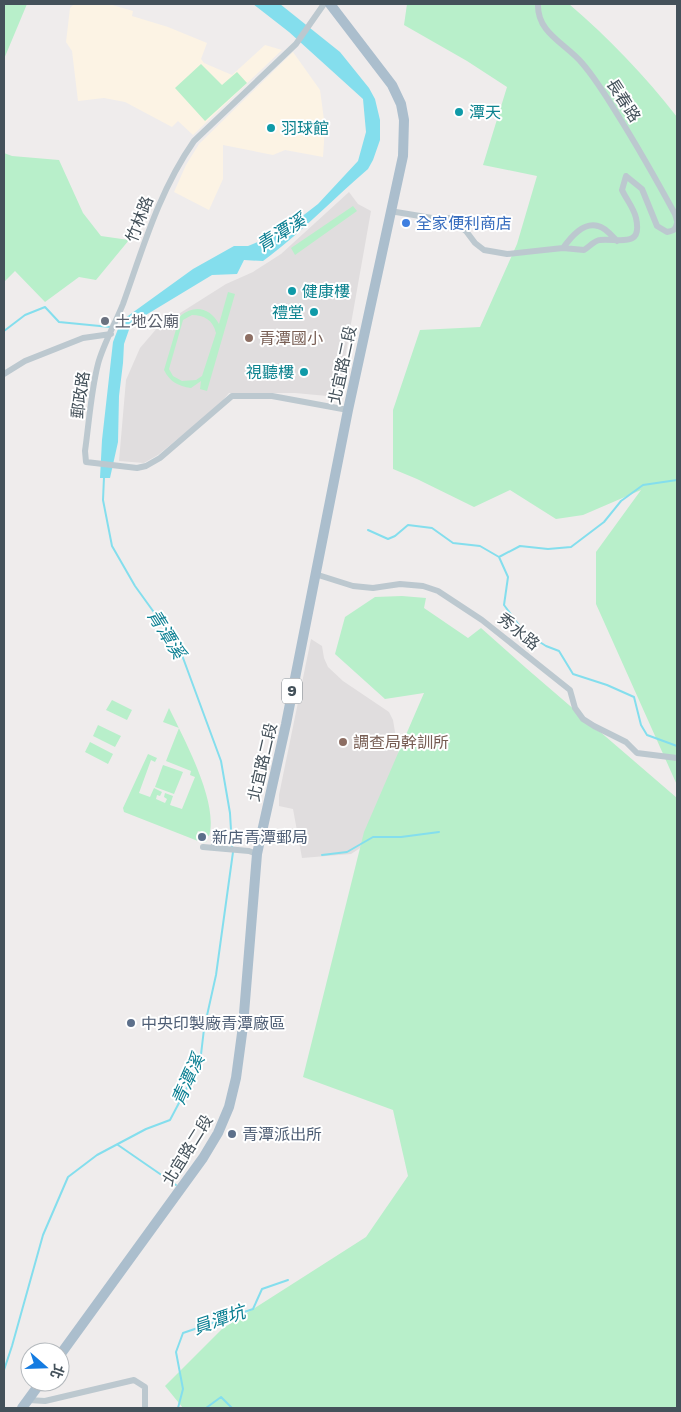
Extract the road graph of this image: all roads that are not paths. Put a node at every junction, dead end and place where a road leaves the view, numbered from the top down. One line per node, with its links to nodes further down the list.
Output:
1 (324, 4): 8 (street, 竹林路)
2 (330, 4): 4 (main road, 北宜路二段 / 9)
3 (538, 4): 5 (street, 長春路)
4 (390, 212): 7 (street, 長春路); 10 (main road, 北宜路二段 / 9)
5 (677, 222): 6 (street, 長春路)
6 (617, 241): 7 (street, 長春路); 7 (street)
7 (563, 248)
8 (111, 334): 9 (street); 10 (street, 郵政路)
9 (4, 374)
10 (348, 410): 11 (main road, 北宜路二段 / 9)
11 (315, 574): 12 (street, 秀水路); 16 (main road, 北宜路二段 / 9)
12 (677, 758)
13 (214, 836): 15 (street)
14 (203, 847): 15 (street)
15 (217, 848): 16 (street)
16 (253, 852): 17 (main road, 北宜路二段 / 9)
17 (69, 1342)
18 (34, 1392): 19 (main road)
19 (25, 1404): 20 (street)
20 (145, 1408)

